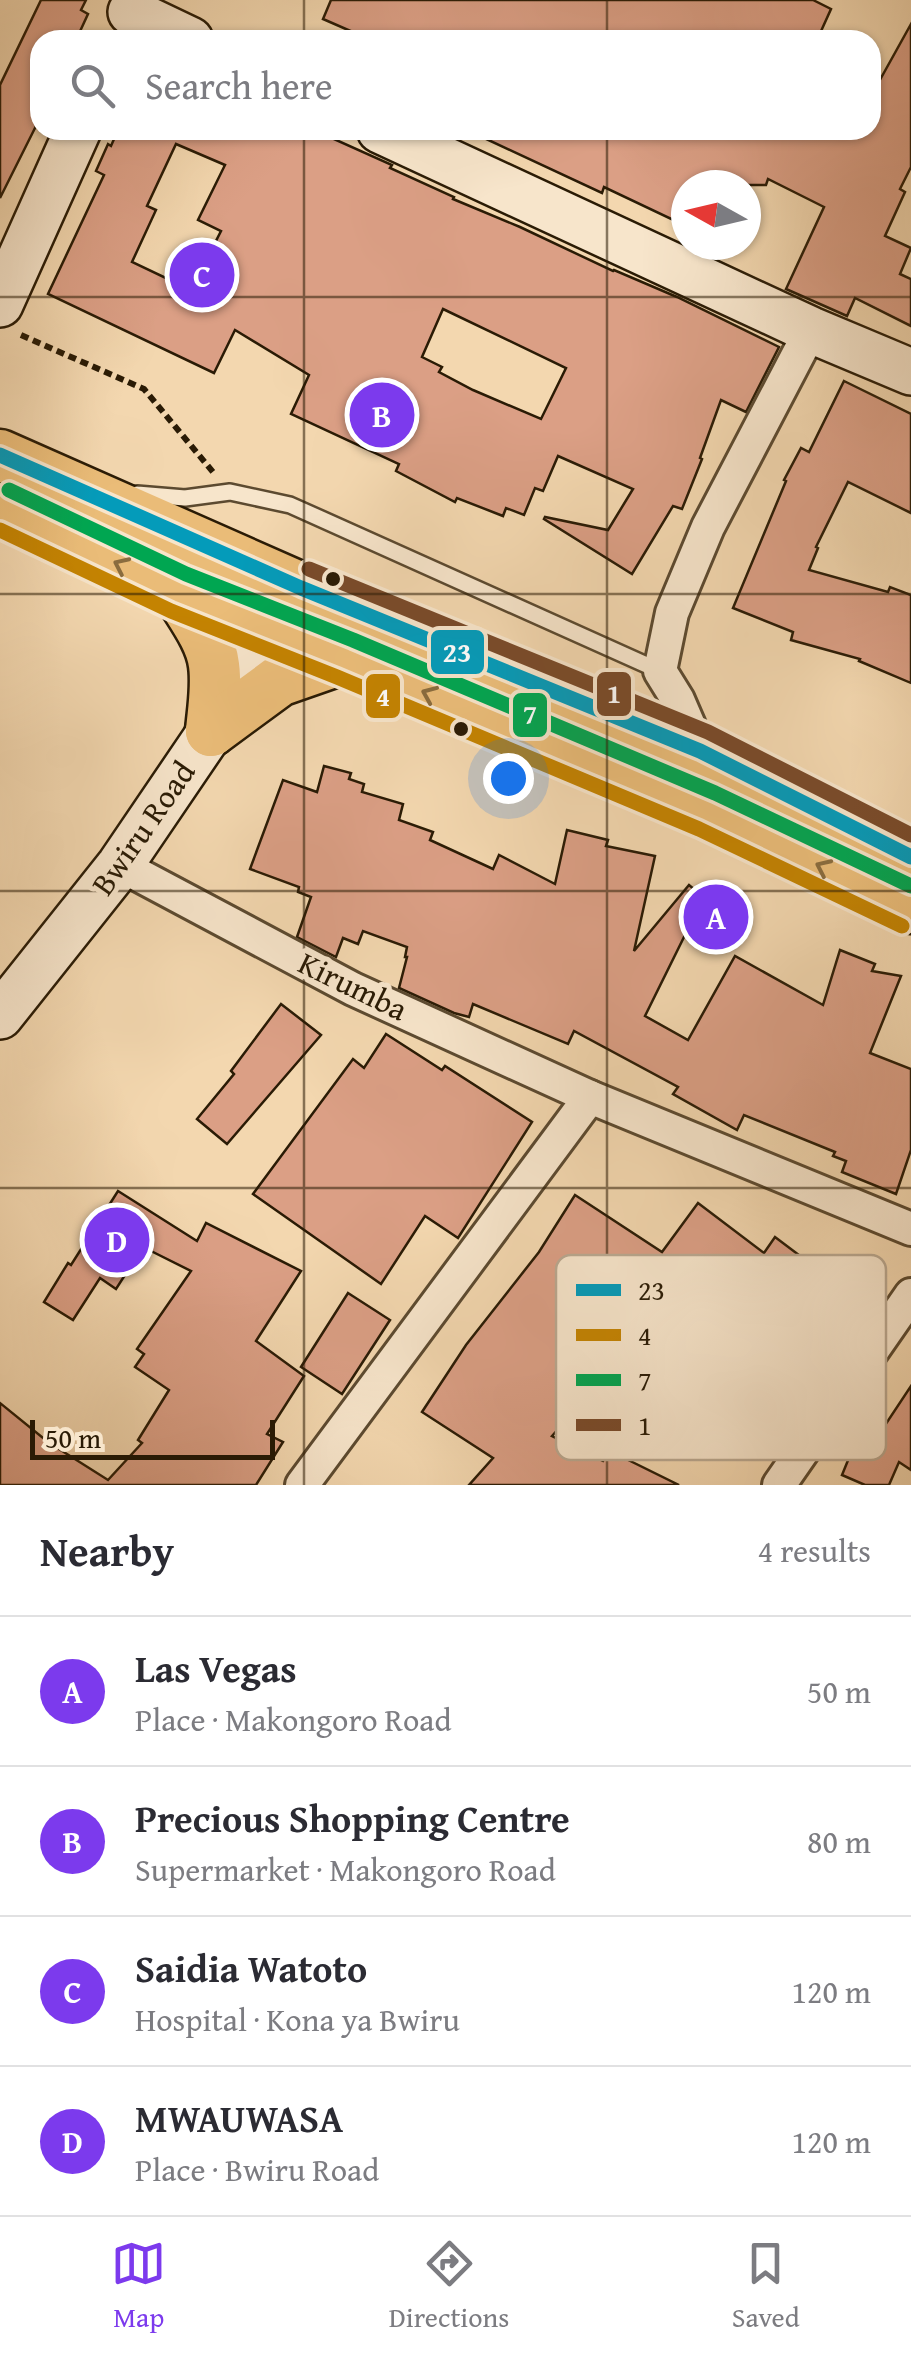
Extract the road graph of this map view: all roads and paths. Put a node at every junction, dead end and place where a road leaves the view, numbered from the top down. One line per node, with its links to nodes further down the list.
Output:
1 (128, 17): 2 (street)
2 (163, 30)
3 (74, 140): 5 (street)
4 (402, 140): 6 (street)
5 (9, 319): 10 (path)
6 (811, 330): 7 (street); 16 (street)
7 (911, 372)
8 (0, 456): 9 (main road)
9 (76, 489): 10 (lane); 12 (main road)
10 (230, 492): 16 (lane)
11 (0, 508): 13 (main road, one-way to 11)
12 (301, 588): 14 (street, Bwiru Road); 18 (main road)
13 (178, 592): 14 (main road); 17 (main road)
14 (274, 631): 15 (main road); 17 (street, Bwiru Road)
15 (345, 658): 17 (main road); 21 (main road, one-way to 15)
16 (660, 670): 18 (street)
17 (211, 731): 20 (street, Bwiru Road)
18 (700, 751): 19 (main road)
19 (911, 856)
20 (120, 865): 22 (street, Bwiru Road); 23 (street, Kirumba)
21 (911, 908)
22 (0, 1016)
23 (590, 1097): 24 (street, Kirumba); 28 (street)
24 (911, 1230)
25 (911, 1295): 26 (street)
26 (886, 1331)
27 (796, 1460): 29 (street)
28 (302, 1485)
29 (778, 1485)

